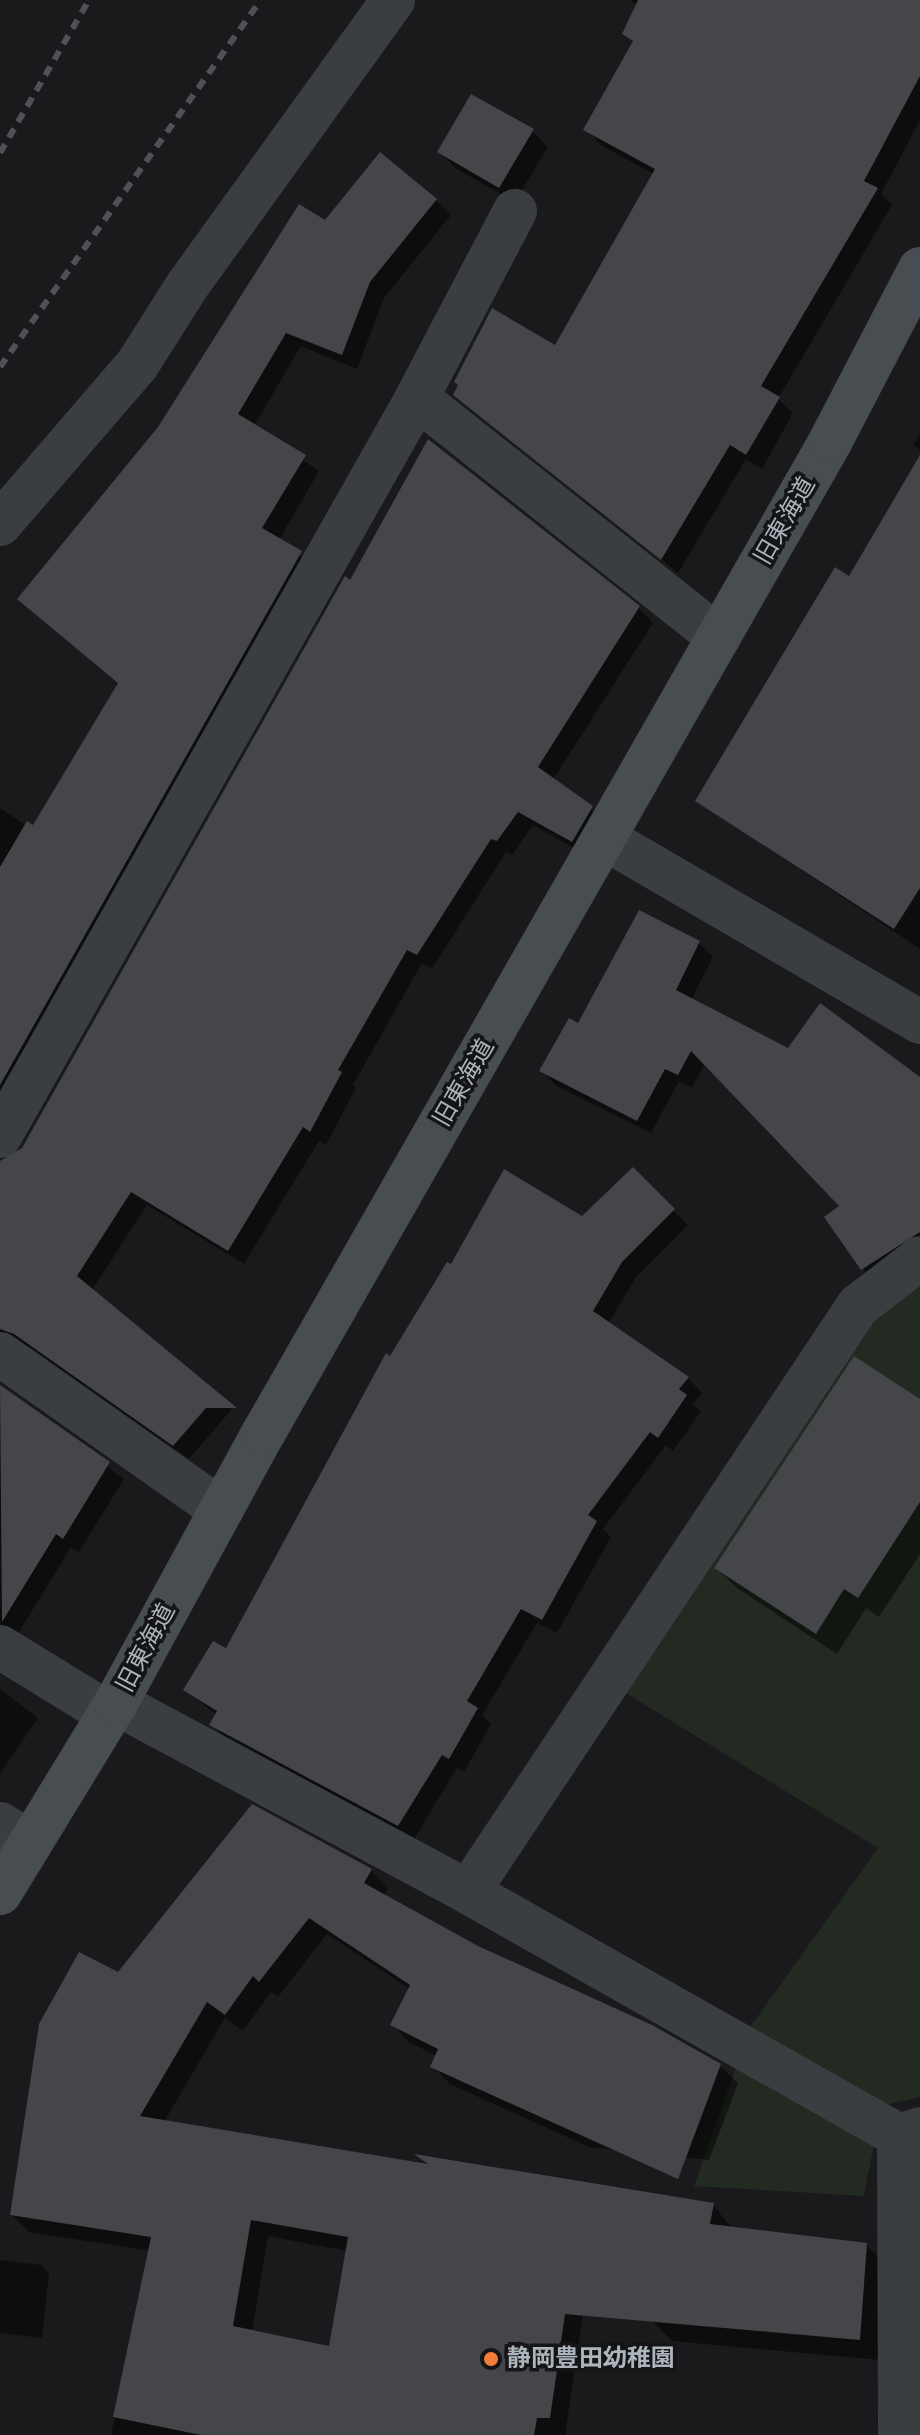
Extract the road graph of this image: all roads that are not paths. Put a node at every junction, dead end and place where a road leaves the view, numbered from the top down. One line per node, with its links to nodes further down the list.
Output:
1 (393, 0): 5 (street)
2 (515, 211): 4 (street)
3 (920, 269): 6 (street, 旧東海道)
4 (417, 398): 6 (street); 9 (street)
5 (0, 524)
6 (719, 637): 7 (street, 旧東海道)
7 (604, 838): 8 (street); 12 (street, 旧東海道)
8 (920, 1022)
9 (0, 1136)
10 (920, 1258): 16 (street)
11 (0, 1354): 12 (street)
12 (221, 1510): 14 (street, 旧東海道)
13 (0, 1647): 14 (street)
14 (112, 1709): 15 (street, 旧東海道); 16 (street)
15 (16, 1834): 17 (street, 旧東海道)
16 (468, 1892): 18 (street)
17 (0, 1893)
18 (909, 2133): 19 (street)
19 (900, 2435)

